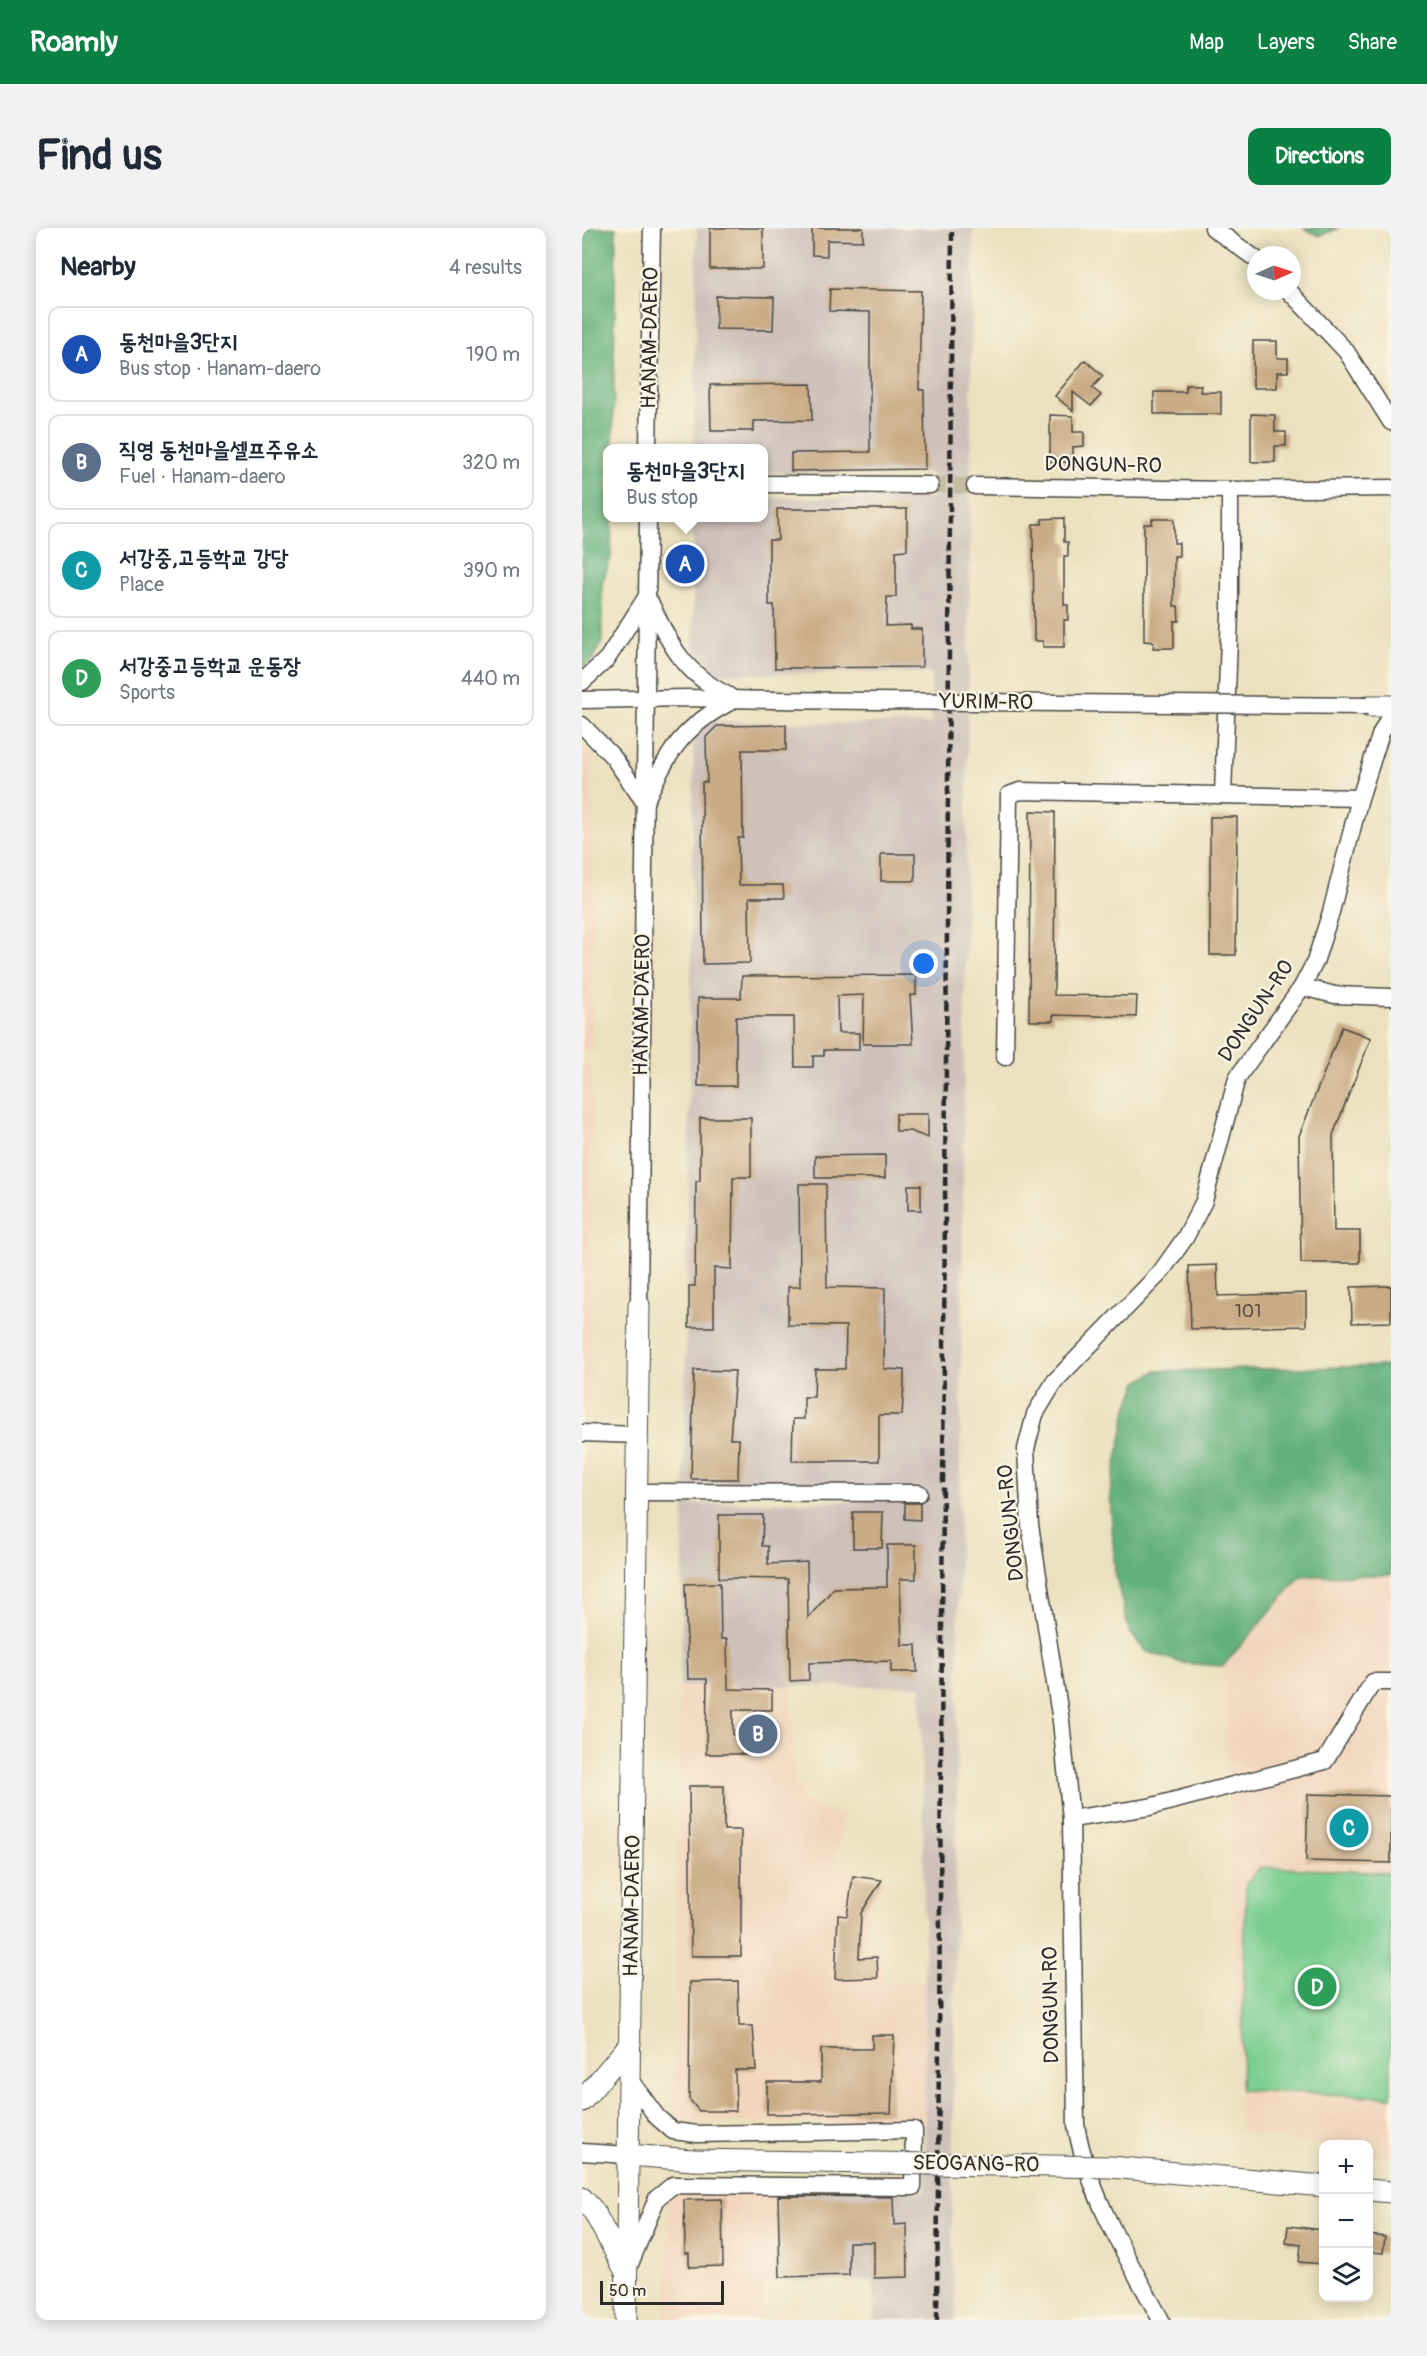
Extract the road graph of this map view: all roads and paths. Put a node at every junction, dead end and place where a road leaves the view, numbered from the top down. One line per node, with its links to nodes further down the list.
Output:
1 (652, 228): 6 (street, HANAM-DAERO)
2 (1213, 228): 3 (street)
3 (1247, 253)
4 (1298, 300): 5 (street)
5 (1391, 422)
6 (648, 444)
7 (768, 484): 8 (street)
8 (930, 485)
9 (975, 486): 11 (street, DONGUN-RO)
10 (1391, 488): 11 (street, DONGUN-RO)
11 (1230, 490): 22 (street)
12 (648, 522): 13 (street, HANAM-DAERO)
13 (647, 595): 14 (street); 15 (street, HANAM-DAERO); 16 (street)
14 (582, 682)
15 (646, 699): 16 (street, YURIM-RO); 17 (street, YURIM-RO); 24 (street, HANAM-DAERO)
16 (735, 699): 18 (street, YURIM-RO, bridge); 24 (street)
17 (582, 700)
18 (1368, 706): 19 (main road, YURIM-RO)
19 (1391, 706)
20 (1391, 714): 23 (street, DONGUN-RO)
21 (582, 725): 24 (street)
22 (1223, 794): 23 (street); 27 (street)
23 (1360, 798): 25 (street, DONGUN-RO)
24 (645, 803): 28 (street, HANAM-DAERO)
25 (1302, 987): 26 (street); 34 (street, DONGUN-RO)
26 (1391, 997)
27 (1005, 1057)
28 (639, 1305): 30 (main road, HANAM-DAERO)
29 (582, 1433): 30 (street)
30 (638, 1435): 31 (main road, HANAM-DAERO)
31 (638, 1492): 32 (street); 35 (main road, HANAM-DAERO)
32 (919, 1493)
33 (1391, 1682): 34 (street)
34 (1071, 1819): 46 (street, DONGUN-RO)
35 (630, 2044): 36 (main road, HANAM-DAERO); 37 (main road)
36 (630, 2080): 39 (main road, HANAM-DAERO); 44 (street)
37 (582, 2101)
38 (582, 2152): 39 (street)
39 (628, 2155): 40 (main road, SEOGANG-RO, bridge); 44 (main road, HANAM-DAERO)
40 (1319, 2186)
41 (1373, 2190): 42 (main road)
42 (1391, 2192)
43 (582, 2198): 44 (main road)
44 (627, 2274): 45 (main road, HANAM-DAERO)
45 (626, 2320)
46 (1161, 2320)

